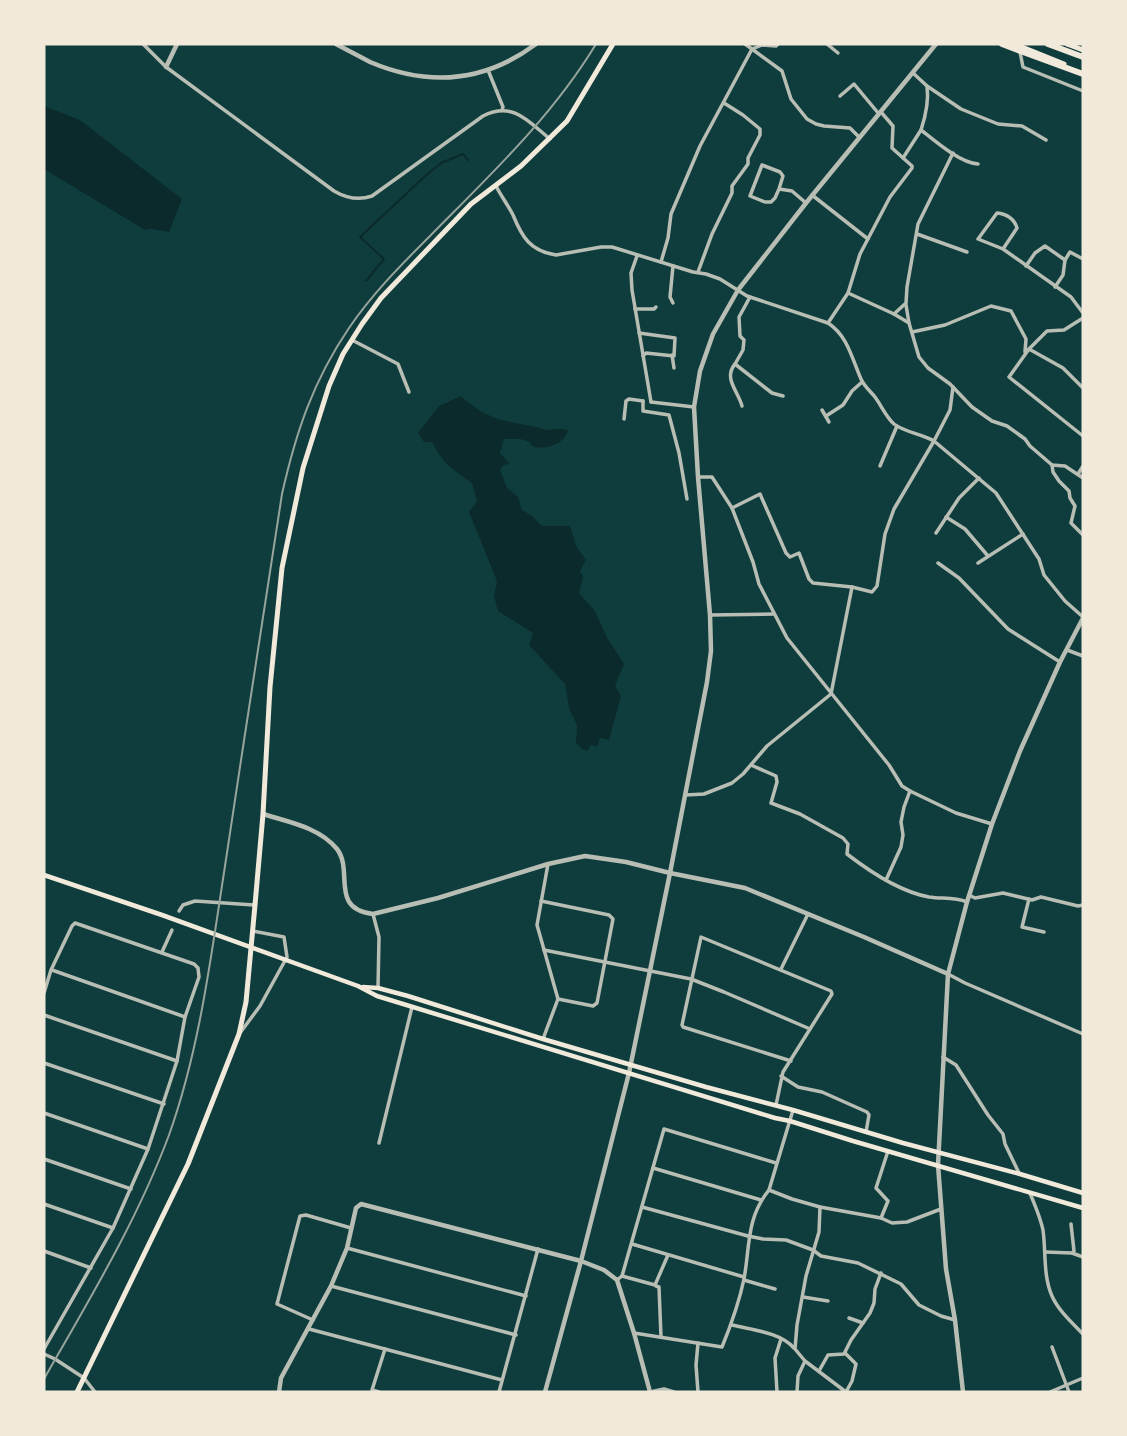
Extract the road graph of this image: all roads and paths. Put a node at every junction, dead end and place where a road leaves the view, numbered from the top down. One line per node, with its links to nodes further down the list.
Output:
1 (143, 44): 18 (street)
2 (177, 44): 18 (street)
3 (337, 44): 19 (street)
4 (536, 44): 19 (street)
5 (613, 44): 30 (highway)
6 (745, 44): 14 (street)
7 (778, 44): 14 (street)
8 (827, 44): 16 (street)
9 (936, 44): 21 (street)
10 (1002, 44): 20 (highway)
11 (1048, 44): 17 (highway)
12 (1067, 44): 15 (highway)
13 (1017, 45): 20 (highway); 23 (street)
14 (752, 49): 25 (street); 29 (street)
15 (1083, 50)
16 (838, 52)
17 (1083, 57)
18 (166, 67): 26 (street)
19 (488, 70): 26 (street)
20 (1083, 72)
21 (912, 73): 22 (street); 27 (street)
22 (927, 86): 28 (street); 31 (street)
23 (1083, 91)
24 (840, 96): 27 (street)
25 (724, 103): 46 (street); 49 (street)
26 (502, 110): 30 (street)
27 (880, 113): 29 (street); 33 (street)
28 (921, 130): 32 (street); 33 (street)
29 (859, 137): 37 (street)
30 (550, 139): 35 (highway)
31 (1046, 140)
32 (953, 153): 34 (street); 39 (street)
33 (903, 158): 40 (street)
34 (978, 164)
35 (496, 186): 43 (street); 64 (highway)
36 (779, 189): 36 (street); 38 (street)
37 (812, 195): 38 (street); 40 (street)
38 (806, 203): 51 (street)
39 (917, 234): 42 (street); 55 (street)
40 (868, 239): 52 (street)
41 (1003, 249): 41 (street); 47 (street)
42 (967, 253)
43 (637, 256): 46 (street); 57 (street)
44 (1065, 260): 45 (street); 47 (street); 50 (street)
45 (1083, 260)
46 (661, 262): 48 (street)
47 (1026, 265): 50 (street)
48 (673, 266): 49 (street); 54 (street)
49 (698, 272): 51 (street)
50 (1055, 287): 59 (street)
51 (738, 290): 53 (street); 79 (street)
52 (848, 293): 58 (street); 60 (street)
53 (750, 297): 60 (street); 69 (street)
54 (673, 303)
55 (906, 303): 58 (street); 61 (street)
56 (656, 307): 57 (street)
57 (635, 309): 62 (street)
58 (894, 314): 61 (street)
59 (1083, 316): 65 (street)
60 (828, 323): 71 (street)
61 (909, 323): 63 (street)
62 (639, 332): 67 (street); 68 (street)
63 (912, 332): 66 (street); 72 (street)
64 (352, 340): 74 (street); 114 (highway)
65 (1029, 349): 66 (street); 73 (street)
66 (1025, 354): 85 (street)
67 (672, 355): 68 (street); 70 (street)
68 (643, 356): 77 (street)
69 (735, 364): 75 (street); 78 (street)
70 (674, 368)
71 (862, 382): 81 (street); 84 (street)
72 (953, 387): 86 (street); 87 (street)
73 (1083, 388)
74 (409, 392)
75 (783, 396)
76 (643, 401): 77 (street); 82 (street); 94 (street)
77 (650, 402): 79 (street)
78 (742, 406)
79 (694, 407): 91 (street)
80 (822, 410): 81 (street)
81 (826, 416): 83 (street)
82 (624, 419)
83 (829, 422)
84 (897, 426): 86 (street); 88 (street)
85 (1083, 436)
86 (934, 442): 92 (street); 103 (street)
87 (1052, 465): 90 (street); 99 (street)
88 (880, 466)
89 (1083, 466): 90 (street)
90 (1078, 474): 93 (street)
91 (698, 477): 95 (street); 105 (street)
92 (979, 478): 96 (street); 98 (street)
93 (1083, 478)
94 (687, 499)
95 (732, 508): 103 (street); 104 (street)
96 (946, 517): 97 (street); 100 (street)
97 (936, 533)
98 (1023, 534): 100 (street); 106 (street)
99 (1083, 535)
100 (988, 556): 102 (street)
101 (938, 563): 109 (street)
102 (978, 563)
103 (852, 587): 110 (street)
104 (774, 614): 105 (street); 110 (street)
105 (710, 615): 113 (street)
106 (1083, 617): 107 (street)
107 (1067, 650): 108 (street); 109 (street)
108 (1083, 656)
109 (1060, 662): 115 (street)
110 (831, 694): 111 (street); 112 (street)
111 (751, 765): 113 (street); 119 (street)
112 (910, 791): 115 (street); 119 (street)
113 (685, 795): 117 (street)
114 (263, 814): 124 (highway); 127 (street)
115 (992, 824): 120 (street)
116 (548, 864): 117 (street); 122 (street); 127 (street)
117 (670, 873): 128 (street); 137 (street)
118 (44, 874): 141 (main road)
119 (886, 880): 123 (street)
120 (969, 895): 121 (street); 123 (street)
121 (1029, 899): 125 (street); 131 (street)
122 (541, 901): 132 (street); 134 (street)
123 (967, 902): 138 (street)
124 (255, 905): 126 (street); 130 (highway)
125 (1083, 905)
126 (179, 911)
127 (373, 914): 142 (street)
128 (808, 914): 135 (street); 138 (street)
129 (172, 930): 133 (street)
130 (253, 931): 149 (highway); 149 (street)
131 (1044, 932)
132 (544, 950): 134 (street); 144 (street)
133 (162, 952): 136 (street); 147 (street)
134 (605, 963): 137 (street); 144 (street)
135 (781, 969): 139 (street); 148 (street)
136 (51, 970): 140 (street); 147 (street)
137 (649, 972): 139 (street); 156 (street)
138 (948, 974): 150 (street); 152 (street)
139 (691, 979): 148 (street); 153 (street)
140 (45, 985): 143 (street)
141 (358, 986): 142 (main road); 145 (main road)
142 (378, 988): 151 (main road)
143 (44, 993)
144 (558, 999): 151 (street)
145 (412, 1007): 157 (main road); 165 (street)
146 (44, 1015): 154 (street)
147 (185, 1017): 154 (street)
148 (810, 1029): 153 (street)
149 (239, 1034): 229 (highway)
150 (1083, 1034)
151 (543, 1039): 156 (main road)
152 (943, 1057): 168 (street); 173 (street)
153 (791, 1060): 158 (street)
154 (177, 1061): 159 (street)
155 (44, 1063): 159 (street)
156 (631, 1064): 157 (street); 160 (main road)
157 (629, 1073): 163 (main road); 198 (street)
158 (781, 1076): 160 (street); 164 (street)
159 (164, 1104): 166 (street)
160 (776, 1105): 161 (main road)
161 (793, 1110): 163 (street); 164 (main road)
162 (44, 1113): 166 (street)
163 (790, 1121): 167 (main road); 170 (street)
164 (866, 1132): 168 (main road)
165 (379, 1143)
166 (148, 1149): 174 (street)
167 (888, 1150): 171 (main road); 184 (street)
168 (939, 1153): 171 (street); 173 (main road)
169 (44, 1159): 174 (street)
170 (776, 1163): 172 (street); 175 (street)
171 (938, 1165): 176 (main road); 183 (street)
172 (653, 1168): 178 (street); 180 (street)
173 (1020, 1174): 177 (main road)
174 (131, 1189): 186 (street)
175 (769, 1190): 178 (street); 181 (street)
176 (1029, 1192): 182 (main road); 194 (street)
177 (1083, 1194)
178 (761, 1200): 188 (street)
179 (44, 1204): 186 (street)
180 (642, 1207): 188 (street); 189 (street)
181 (820, 1207): 184 (street); 192 (street)
182 (1083, 1208)
183 (941, 1209): 184 (street); 212 (street)
184 (881, 1218)
185 (1070, 1224): 195 (street)
186 (113, 1228): 199 (street)
187 (351, 1228): 190 (street); 191 (street); 211 (street)
188 (748, 1236): 192 (street); 202 (street)
189 (632, 1244): 196 (street); 201 (street)
190 (346, 1248): 205 (street); 207 (street)
191 (538, 1249): 198 (street); 207 (street)
192 (813, 1250): 200 (street); 208 (street)
193 (44, 1251): 199 (street)
194 (1045, 1252): 195 (street); 217 (street)
195 (1072, 1253): 197 (street)
196 (668, 1255): 202 (street); 204 (street)
197 (1083, 1257)
198 (581, 1261): 203 (street); 238 (street)
199 (91, 1268): 225 (street)
200 (881, 1273): 212 (street); 213 (street)
201 (622, 1276): 203 (street); 204 (street)
202 (744, 1279): 206 (street); 214 (street)
203 (617, 1280): 216 (street)
204 (655, 1285): 219 (street)
205 (331, 1286): 211 (street); 218 (street)
206 (775, 1289)
207 (526, 1296): 218 (street)
208 (803, 1297): 209 (street); 224 (street)
209 (828, 1301)
210 (849, 1318): 213 (street)
211 (313, 1320): 215 (street)
212 (955, 1320): 244 (street)
213 (863, 1323): 226 (street)
214 (732, 1325): 220 (street); 221 (street)
215 (309, 1329): 223 (street); 235 (street)
216 (634, 1332): 219 (street); 239 (street)
217 (1083, 1334)
218 (516, 1335): 231 (street)
219 (661, 1337): 221 (street)
220 (781, 1339): 224 (street); 242 (street)
221 (698, 1343): 241 (street)
222 (1052, 1347): 232 (street)
223 (385, 1349): 231 (street); 236 (street)
224 (795, 1349): 227 (street)
225 (44, 1352): 229 (street)
226 (845, 1353): 228 (street); 228 (street)
227 (805, 1361): 228 (street); 243 (street)
228 (819, 1371)
229 (84, 1378): 233 (highway); 234 (street)
230 (1083, 1378): 232 (street)
231 (502, 1380): 237 (street)
232 (1067, 1385): 245 (street); 246 (street)
233 (77, 1392)
234 (95, 1392)
235 (279, 1392)
236 (379, 1392)
237 (499, 1392)
238 (545, 1392)
239 (650, 1392): 240 (street)
240 (674, 1392)
241 (698, 1392)
242 (777, 1392)
243 (797, 1392)
244 (963, 1392)
245 (1050, 1392)
246 (1069, 1392)

